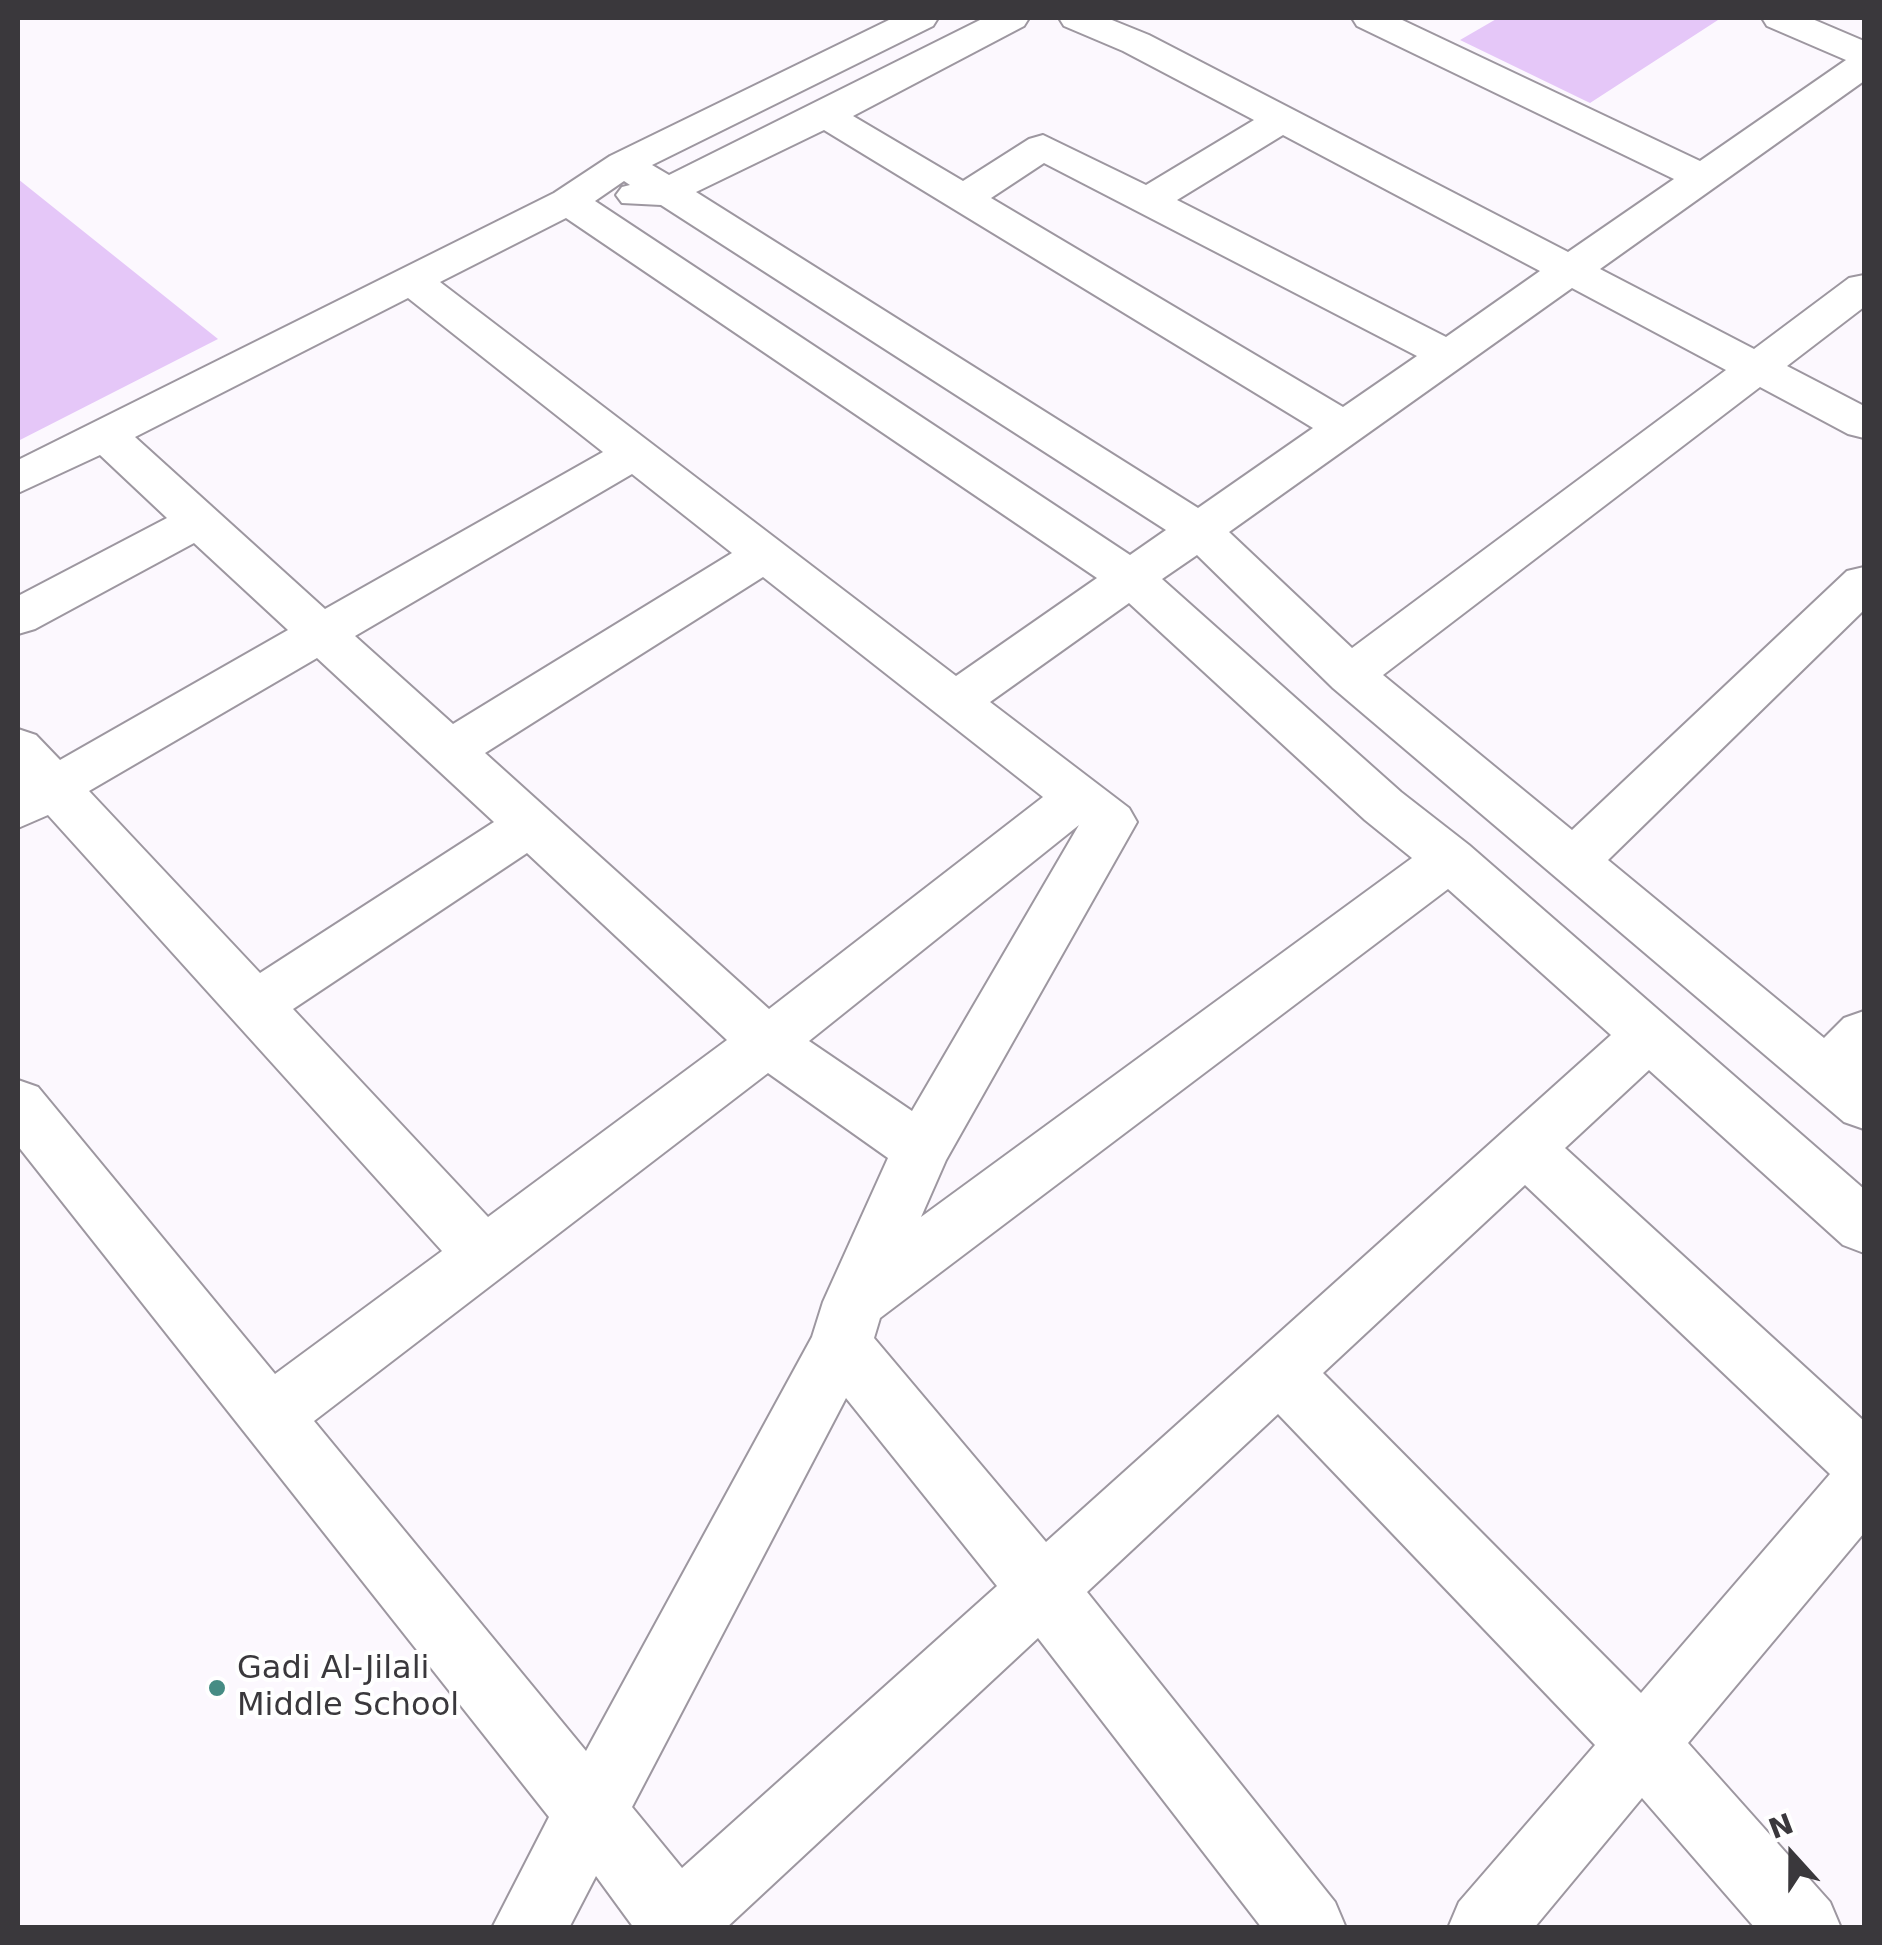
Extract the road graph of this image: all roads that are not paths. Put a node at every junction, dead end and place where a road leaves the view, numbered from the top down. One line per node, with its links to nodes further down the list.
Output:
1 (920, 18): 12 (street)
2 (1010, 18): 10 (street)
3 (1077, 18): 11 (street)
4 (1370, 18): 7 (street)
5 (1445, 18): 7 (street)
6 (1780, 18): 8 (street)
7 (1412, 37): 13 (street)
8 (1864, 54)
9 (1864, 64): 13 (street)
10 (825, 115): 14 (street); 15 (street)
11 (1282, 119): 16 (street); 18 (street)
12 (624, 164): 14 (street); 17 (street)
13 (1702, 177): 18 (street)
14 (664, 193): 17 (street); 29 (street)
15 (963, 198): 16 (street); 24 (street)
16 (1147, 201): 21 (street)
17 (568, 202): 19 (street); 31 (street)
18 (1571, 269): 21 (street); 22 (street)
19 (412, 280): 25 (street); 26 (street)
20 (1864, 287): 22 (street)
21 (1448, 355): 24 (street)
22 (1758, 368): 23 (street); 35 (street)
23 (1864, 424)
24 (1345, 428): 29 (street)
25 (104, 434): 27 (street); 28 (street)
26 (635, 454): 30 (street); 34 (street)
27 (18, 478)
28 (198, 520): 33 (street); 34 (street)
29 (1199, 530): 31 (street); 35 (street)
30 (765, 554): 36 (street); 38 (street)
31 (1131, 578): 36 (street); 42 (street)
32 (1864, 583): 43 (street)
33 (18, 617)
34 (321, 634): 38 (street); 40 (street)
35 (1350, 675): 43 (street)
36 (955, 701): 39 (street)
37 (18, 748): 40 (street)
38 (450, 751): 41 (street)
39 (1079, 797): 46 (street); 50 (street)
40 (36, 798): 44 (street)
41 (530, 825): 44 (street); 46 (street)
42 (1450, 858): 45 (street); 53 (street)
43 (1572, 862): 47 (street)
44 (255, 1005): 52 (street)
45 (1648, 1035): 49 (street); 51 (street)
46 (767, 1042): 50 (street); 52 (street)
47 (1852, 1071)
48 (18, 1104): 55 (street)
49 (1524, 1148): 54 (street); 56 (street)
50 (921, 1149): 53 (street)
51 (1864, 1226)
52 (485, 1254): 55 (street)
53 (847, 1323): 58 (street); 60 (street)
54 (1280, 1372): 58 (street); 59 (street)
55 (270, 1416): 60 (street)
56 (1864, 1462)
57 (1864, 1484): 59 (street)
58 (1042, 1589): 61 (street); 63 (street)
59 (1642, 1744): 64 (street); 65 (street)
60 (592, 1814): 61 (street); 62 (street)
61 (675, 1924)
62 (529, 1928)
63 (1308, 1928)
64 (1485, 1928)
65 (1804, 1928)

